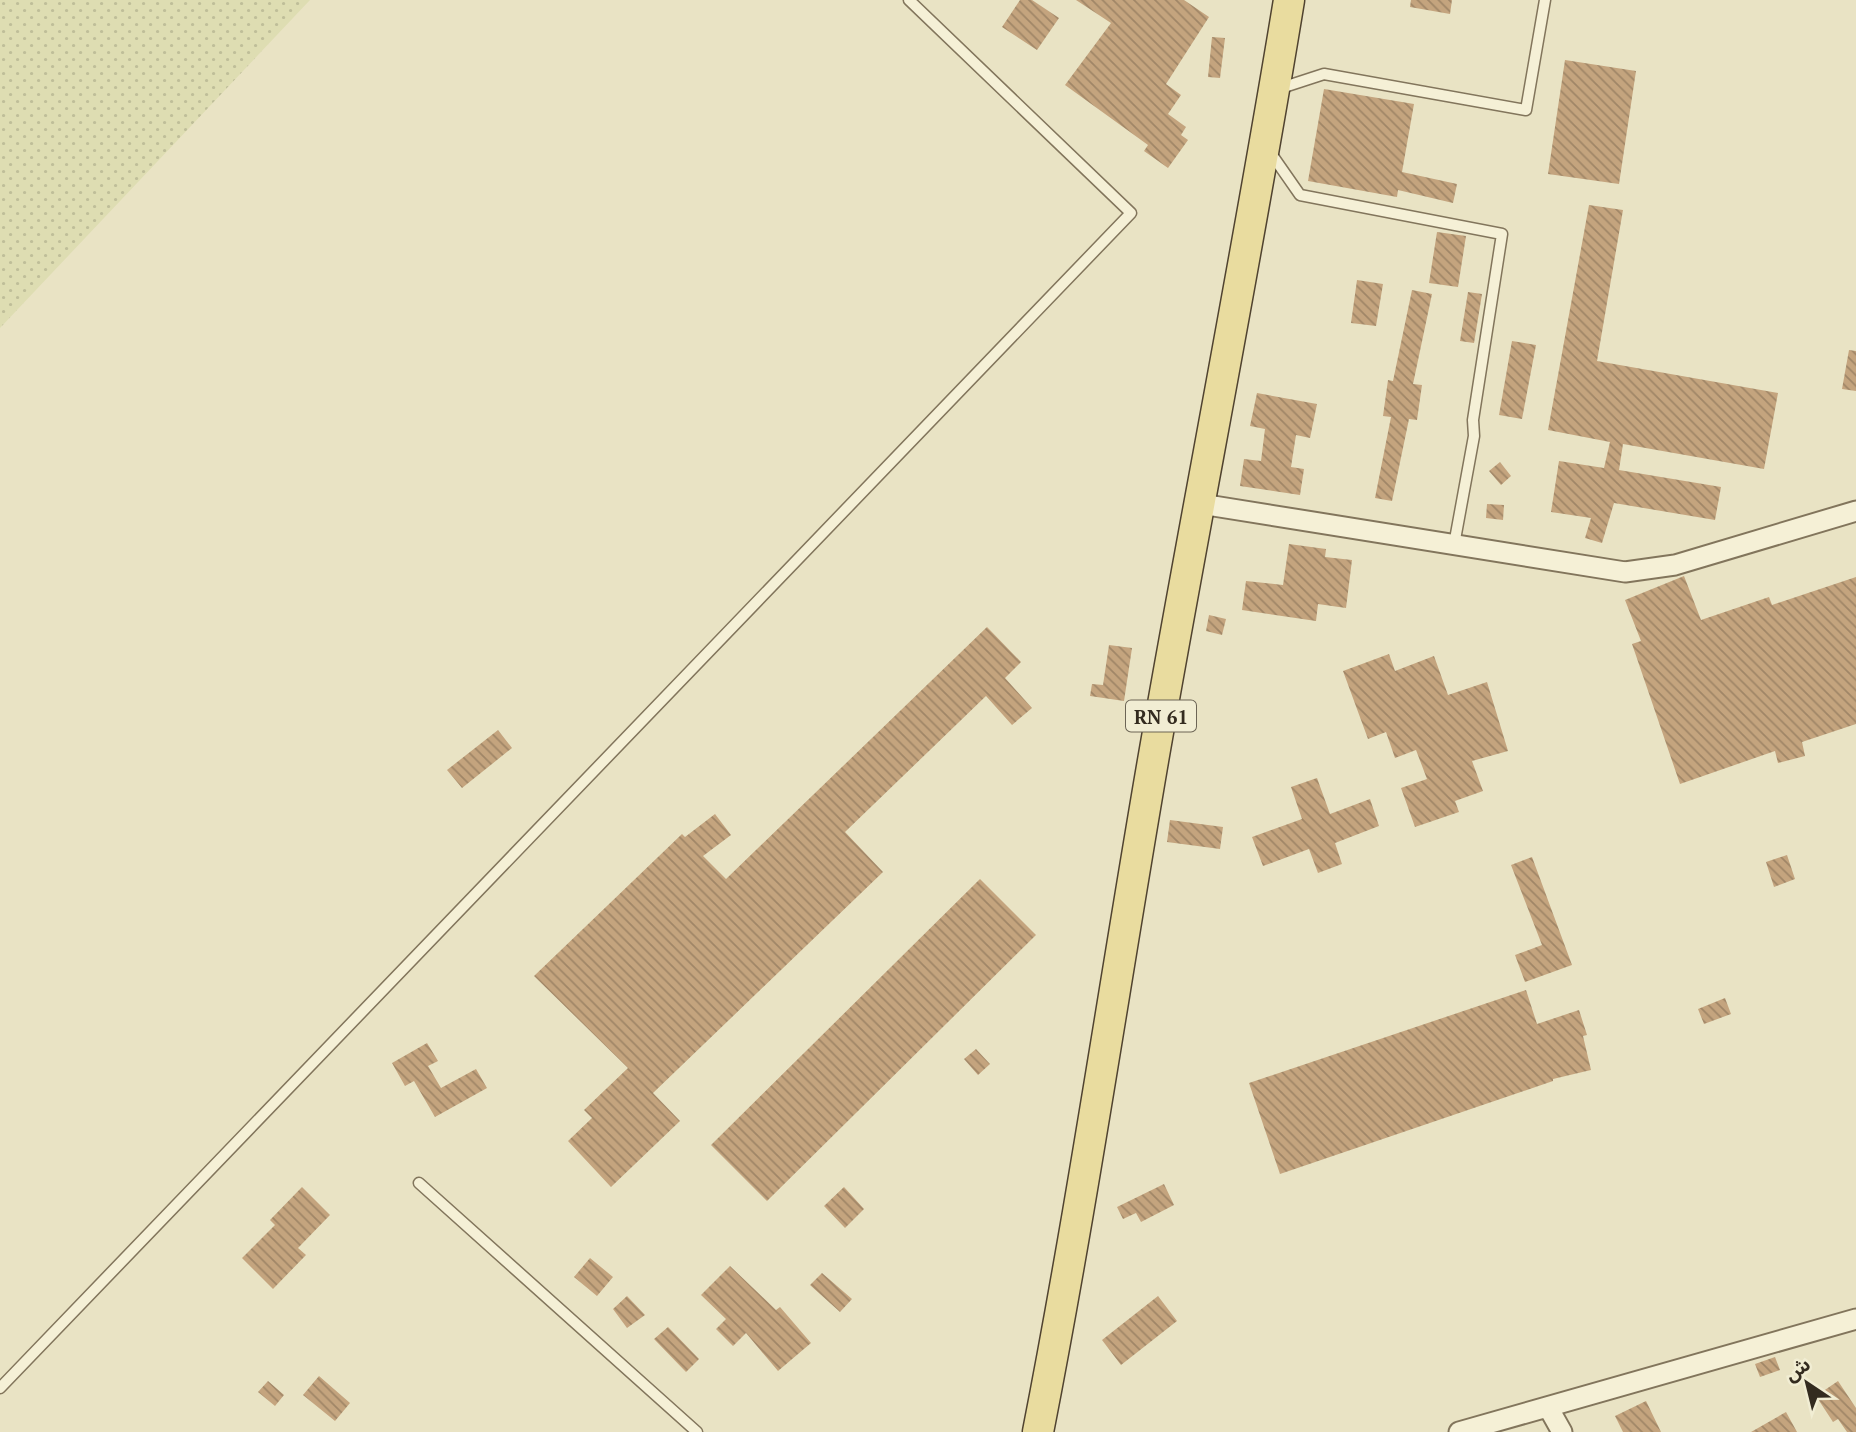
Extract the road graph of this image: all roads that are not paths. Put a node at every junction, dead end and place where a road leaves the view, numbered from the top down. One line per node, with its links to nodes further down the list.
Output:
1 (909, 0): 11 (lane)
2 (1289, 0): 4 (main road, RN 61)
3 (1545, 0): 4 (lane)
4 (1275, 90): 5 (main road, RN 61)
5 (1265, 146): 6 (main road, RN 61); 8 (lane)
6 (1201, 504): 8 (street); 14 (main road, RN 61)
7 (1856, 511): 8 (street)
8 (1454, 545)
9 (419, 1183): 13 (lane)
10 (1856, 1319): 12 (street)
11 (0, 1388)
12 (1548, 1406): 15 (street); 16 (street)
13 (697, 1432)
14 (1038, 1432)
15 (1459, 1432)
16 (1562, 1432)

